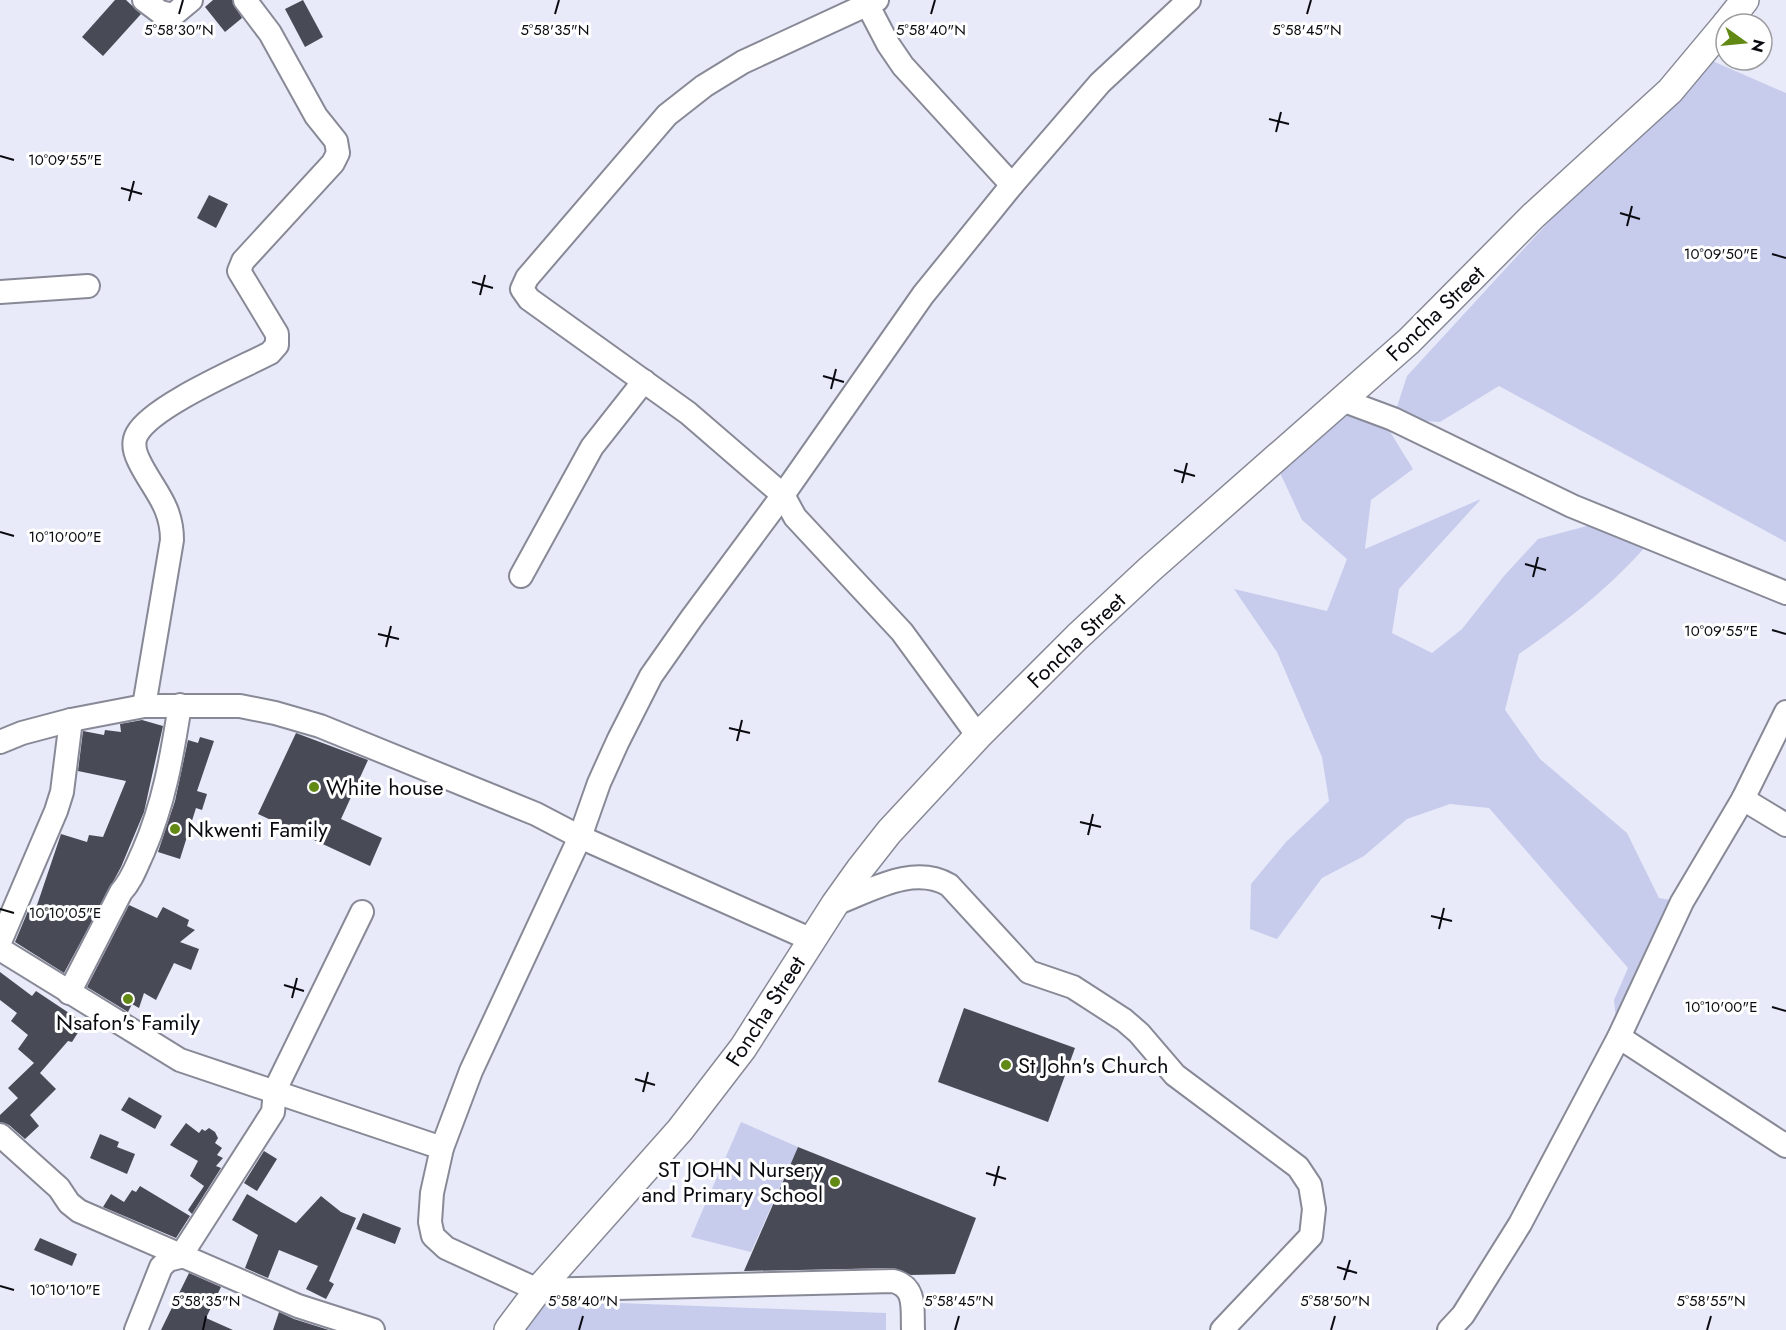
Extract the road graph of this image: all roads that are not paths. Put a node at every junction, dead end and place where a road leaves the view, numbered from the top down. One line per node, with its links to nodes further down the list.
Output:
1 (144, 0): 2 (street)
2 (191, 0)
3 (245, 0): 18 (street)
4 (1189, 0): 9 (street)
5 (1746, 0): 7 (main road, Foncha Street)
6 (870, 2): 9 (street); 12 (street)
7 (1736, 12)
8 (1714, 38): 13 (main road, Foncha Street)
9 (1012, 184): 14 (street)
10 (88, 285): 11 (street)
11 (0, 292)
12 (644, 381): 14 (street); 15 (street)
13 (1342, 400): 16 (street); 21 (main road, Foncha Street)
14 (783, 495): 21 (street); 25 (street)
15 (521, 576)
16 (1786, 593)
17 (180, 705): 18 (street); 25 (street); 31 (street)
18 (144, 706): 20 (street)
19 (1786, 712): 23 (street)
20 (70, 720): 22 (street); 29 (street)
21 (978, 736): 26 (main road, Foncha Street)
22 (0, 742)
23 (1743, 799): 24 (street); 32 (street)
24 (1786, 825)
25 (580, 837): 28 (street); 36 (street)
26 (834, 904): 28 (main road, Foncha Street); 43 (street)
27 (362, 912): 33 (street)
28 (812, 940): 38 (main road, Foncha Street)
29 (0, 942)
30 (0, 950): 31 (street)
31 (69, 993): 33 (street)
32 (1619, 1037): 35 (street); 44 (street)
33 (275, 1090): 36 (street); 37 (street)
34 (0, 1135): 37 (street)
35 (1786, 1146)
36 (442, 1148): 38 (street)
37 (180, 1257): 39 (street); 40 (street)
38 (538, 1290): 41 (main road, Foncha Street); 42 (street)
39 (136, 1330)
40 (373, 1330)
41 (508, 1330)
42 (914, 1330)
43 (1221, 1330)
44 (1449, 1330)

